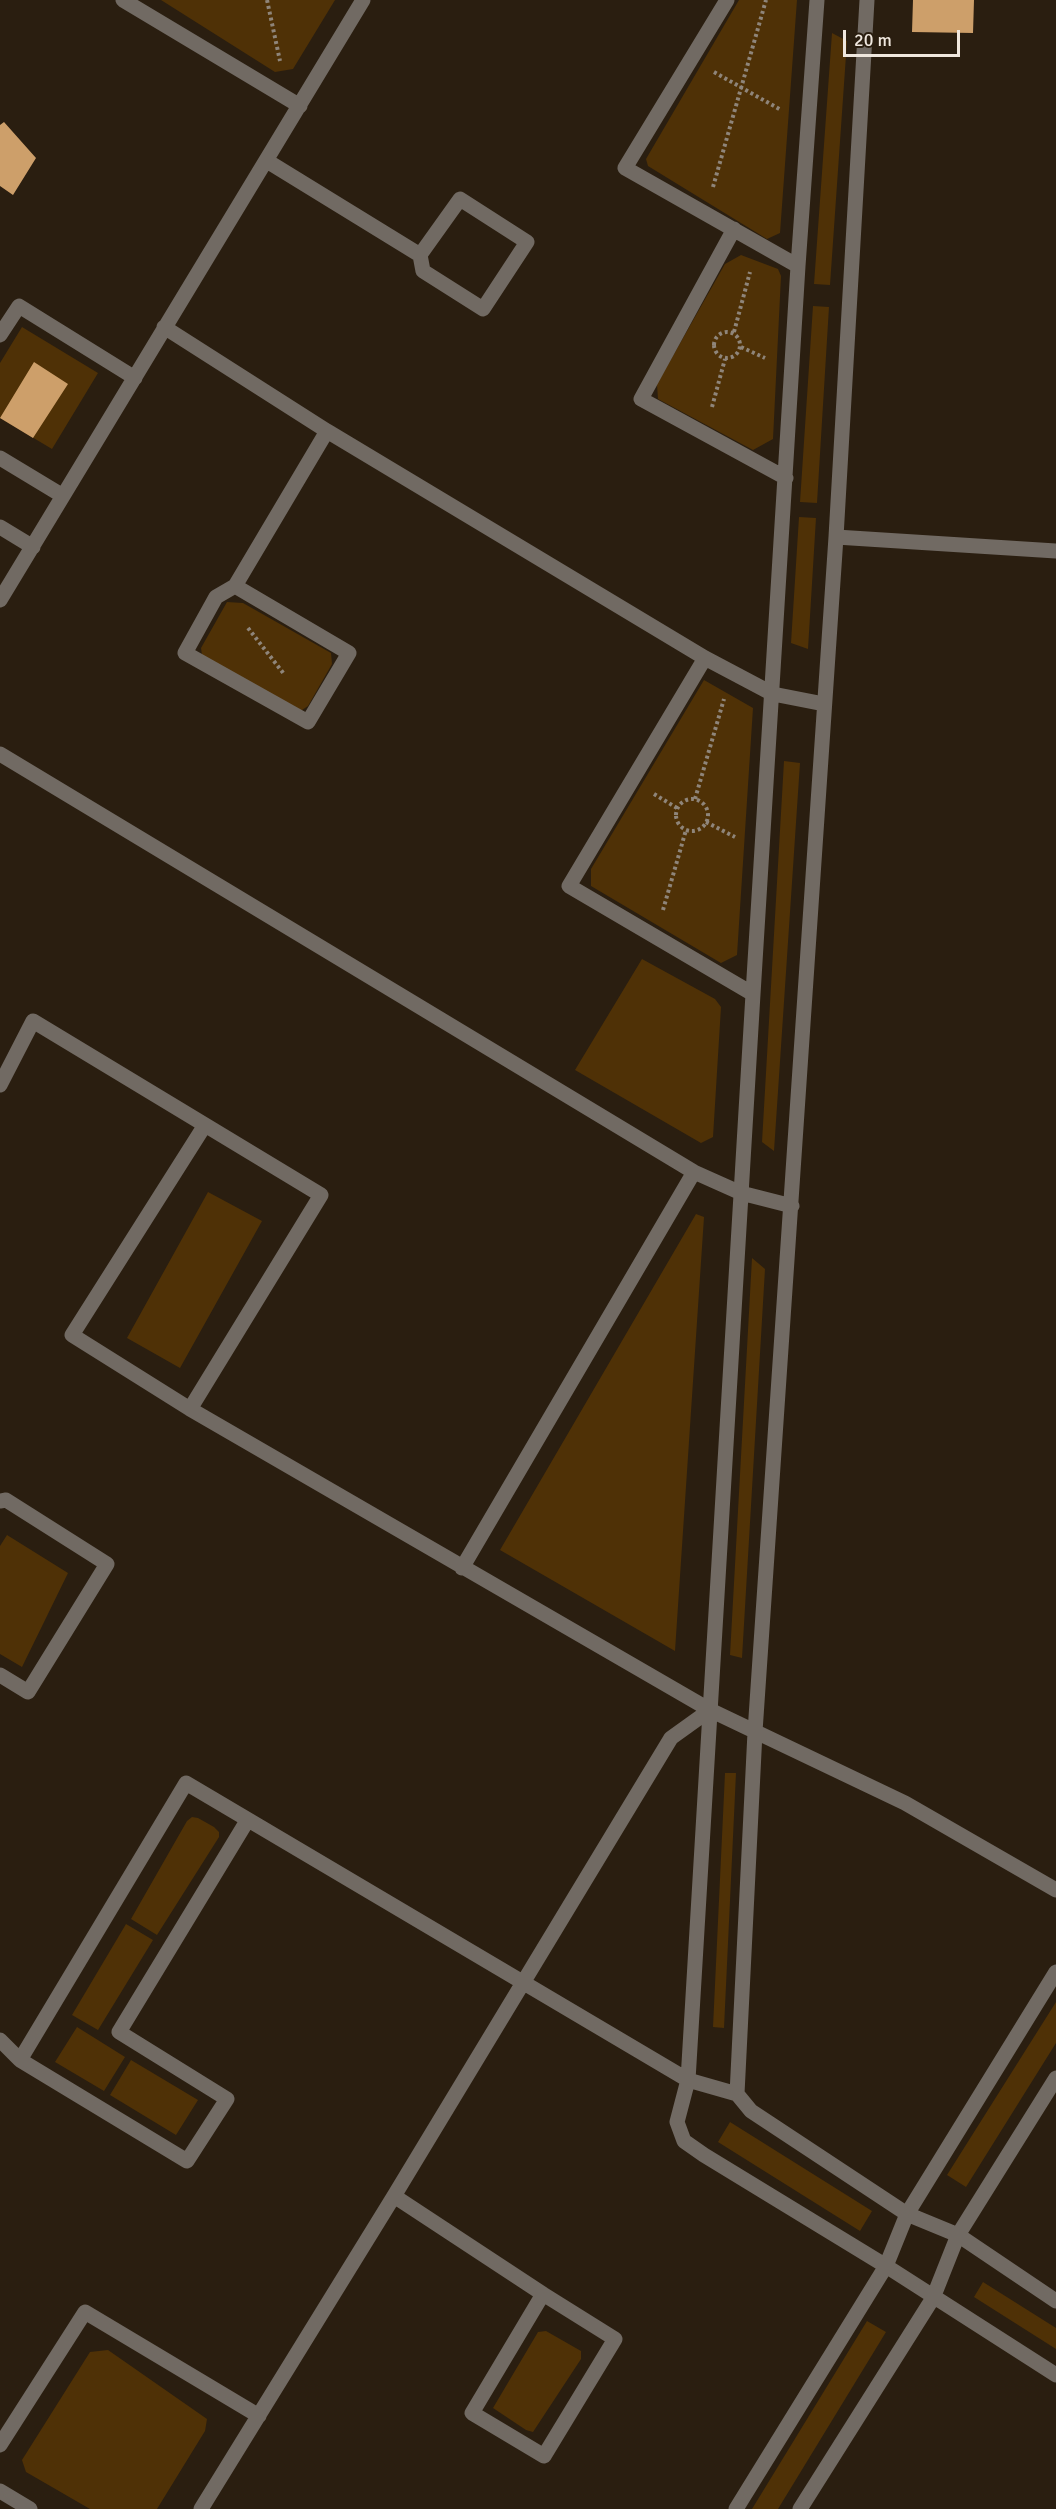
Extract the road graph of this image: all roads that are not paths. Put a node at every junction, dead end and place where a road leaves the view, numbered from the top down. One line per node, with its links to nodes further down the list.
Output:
1 (125, 0): 6 (street)
2 (363, 0): 6 (street)
3 (727, 0): 8 (street)
4 (817, 0): 10 (street)
5 (867, 0): 19 (street)
6 (300, 105): 7 (street)
7 (267, 161): 9 (street); 11 (street)
8 (734, 229): 10 (street); 16 (street)
9 (420, 255): 9 (street)
10 (798, 266): 16 (street)
11 (164, 327): 13 (street); 14 (street)
12 (0, 335): 13 (street)
13 (135, 378): 17 (street)
14 (327, 431): 22 (street); 24 (street)
15 (0, 459): 17 (street)
16 (786, 478): 25 (street)
17 (63, 496): 20 (street)
18 (0, 527): 20 (street)
19 (836, 537): 21 (street); 26 (street)
20 (33, 547): 23 (street)
21 (1056, 551)
22 (235, 586): 22 (street)
23 (0, 600)
24 (705, 658): 25 (street); 28 (street)
25 (773, 694): 26 (street); 28 (street)
26 (824, 704): 33 (street)
27 (0, 754): 31 (street)
28 (753, 994): 32 (street)
29 (0, 1085): 30 (street)
30 (205, 1125): 34 (street); 34 (street)
31 (694, 1172): 32 (street); 36 (street)
32 (741, 1193): 33 (street); 38 (street)
33 (792, 1206): 39 (street)
34 (190, 1409): 36 (street)
35 (0, 1500): 37 (street)
36 (462, 1568): 38 (street)
37 (0, 1675)
38 (710, 1710): 39 (street); 43 (street); 47 (street)
39 (755, 1732): 41 (street); 48 (street)
40 (247, 1821): 43 (street); 45 (street); 45 (street)
41 (1056, 1890)
42 (1056, 1971): 50 (street)
43 (522, 1980): 47 (street); 49 (street)
44 (0, 2040): 45 (street)
45 (20, 2060)
46 (1056, 2078): 51 (street)
47 (688, 2080): 48 (street); 52 (street)
48 (737, 2094): 50 (street)
49 (394, 2196): 53 (street); 57 (street)
50 (907, 2214): 51 (street); 52 (street)
51 (958, 2235): 54 (street); 55 (street)
52 (886, 2266): 54 (street); 62 (street)
53 (543, 2294): 53 (street)
54 (933, 2298): 56 (street); 63 (street)
55 (1056, 2301)
56 (1056, 2375)
57 (259, 2416): 58 (street); 61 (street)
58 (0, 2445)
59 (0, 2491): 60 (street)
60 (30, 2509)
61 (201, 2509)
62 (736, 2509)
63 (800, 2509)

